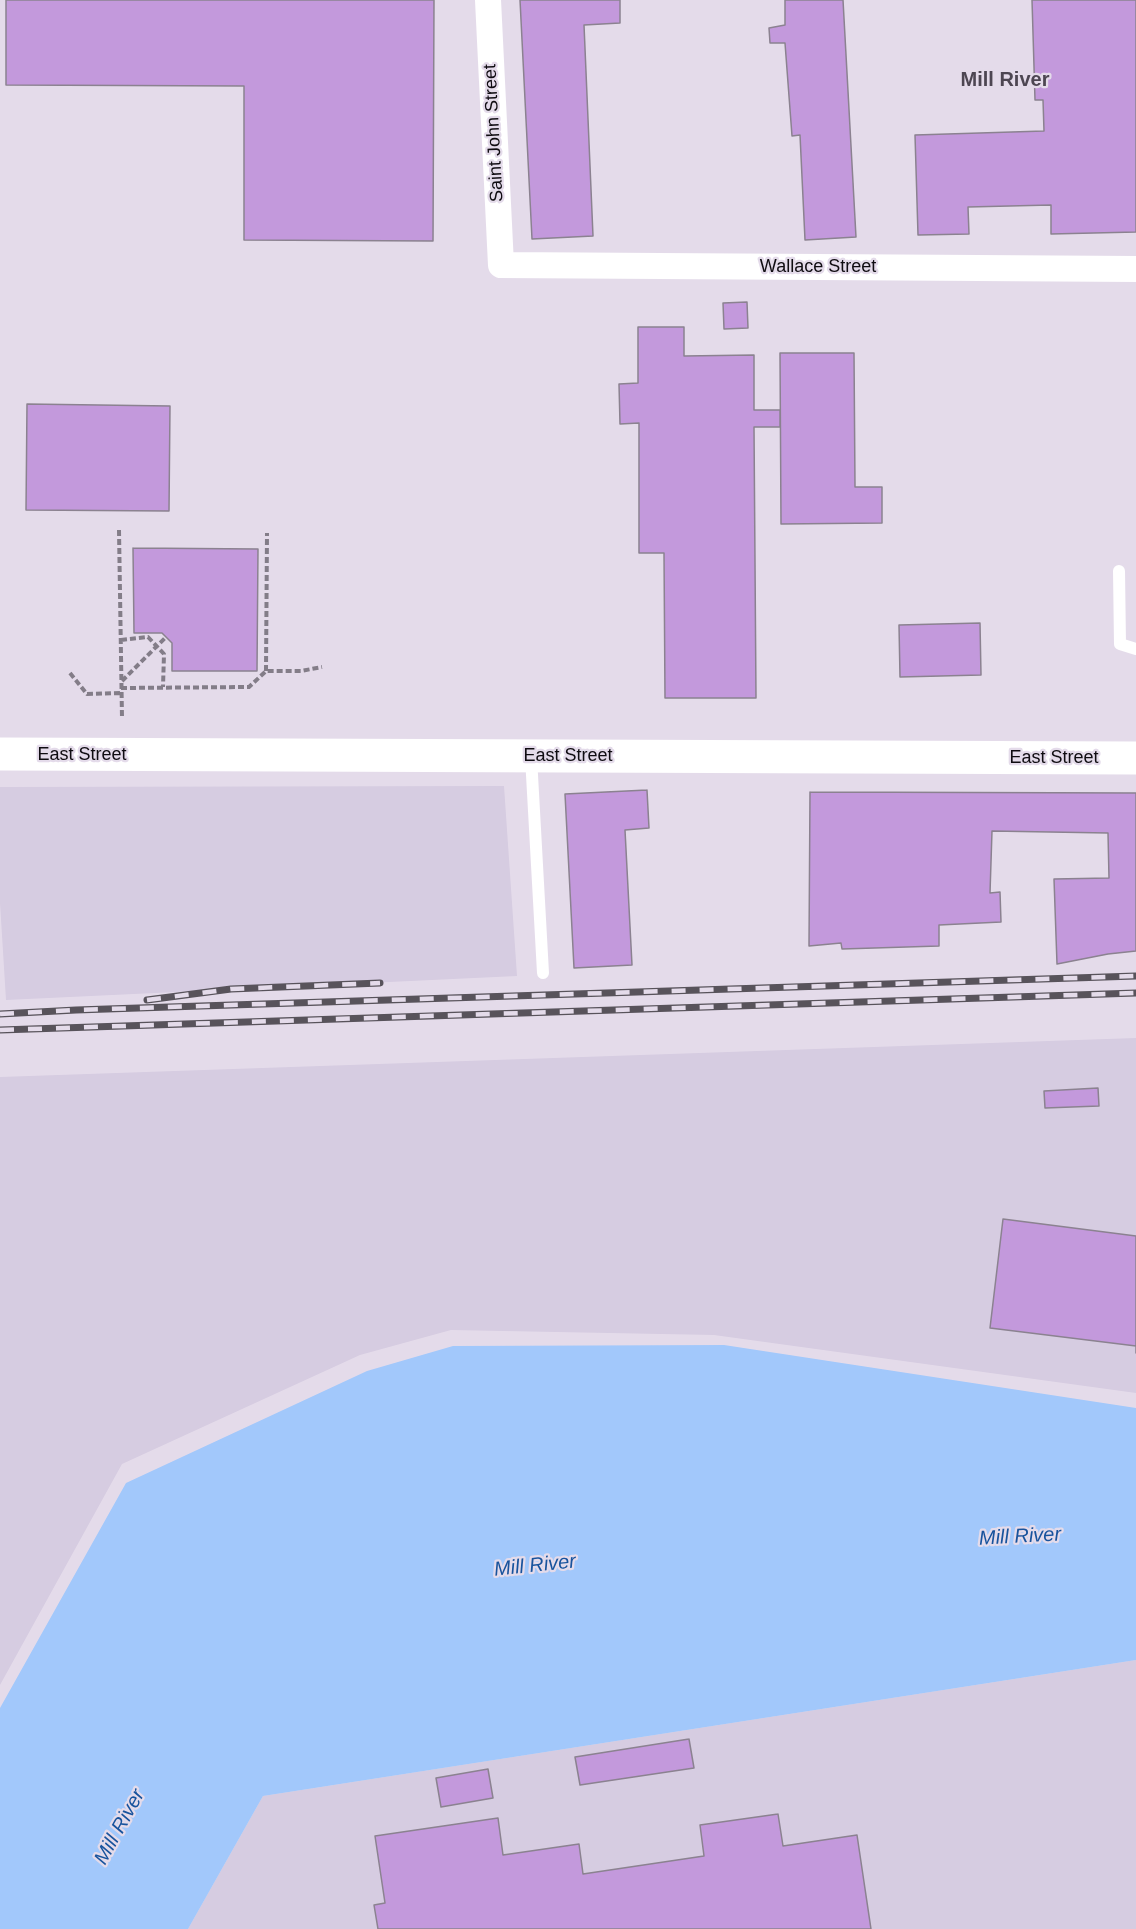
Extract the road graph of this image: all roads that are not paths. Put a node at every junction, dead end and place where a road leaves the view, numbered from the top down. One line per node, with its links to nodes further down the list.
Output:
1 (488, 0): 2 (street, Saint John Street)
2 (501, 265): 3 (street, Wallace Street)
3 (1136, 269)
4 (1119, 571): 5 (lane)
5 (1136, 649)
6 (0, 754): 7 (main road, East Street)
7 (531, 756): 8 (main road, East Street); 9 (lane)
8 (1136, 758)
9 (543, 973)

